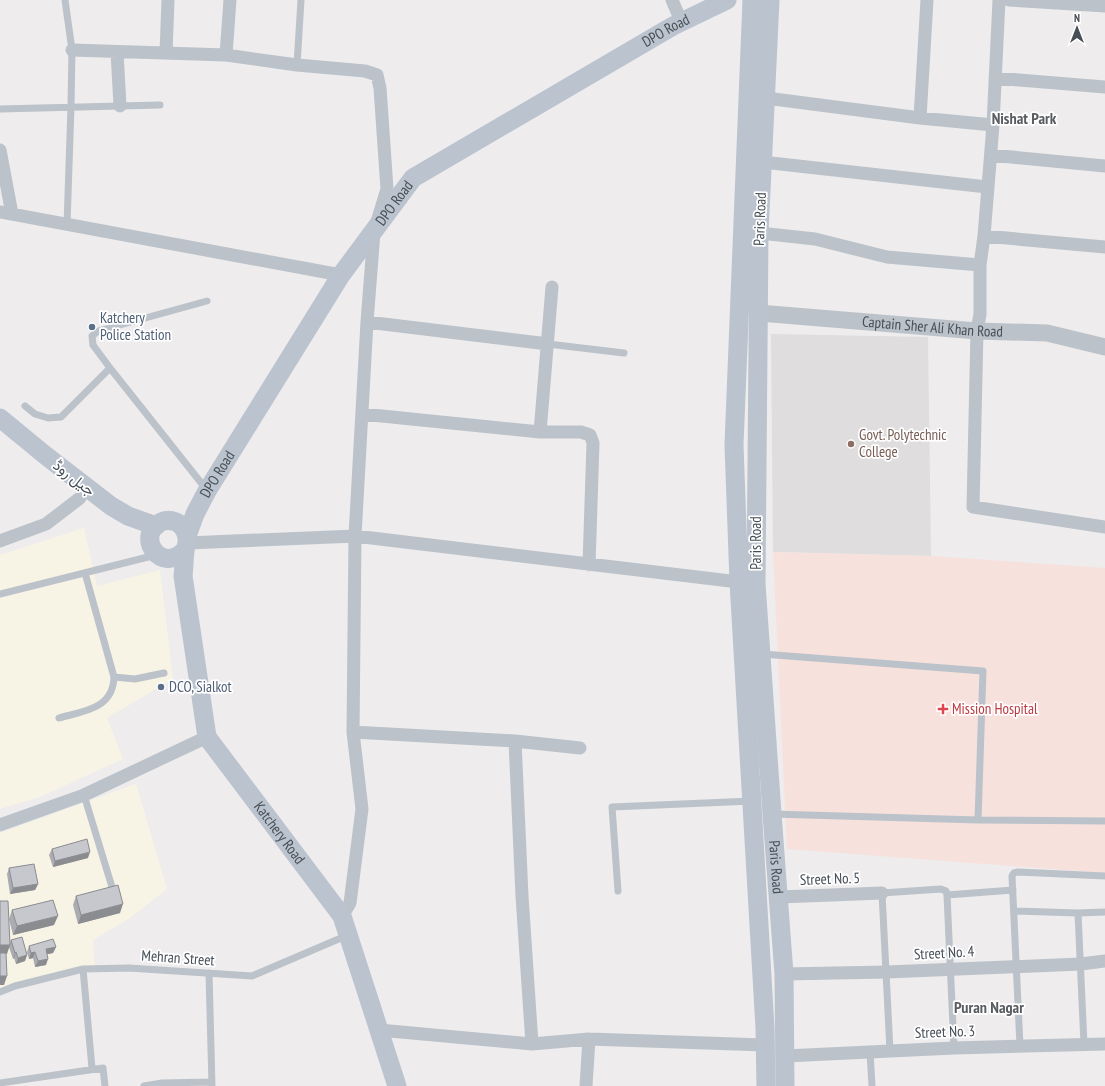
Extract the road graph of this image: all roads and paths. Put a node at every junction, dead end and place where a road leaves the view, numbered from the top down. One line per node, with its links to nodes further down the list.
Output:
1 (65, 0): 14 (lane)
2 (168, 0): 16 (street)
3 (230, 0): 17 (street)
4 (301, 0): 18 (lane)
5 (672, 0): 13 (street)
6 (727, 0): 13 (main road, DPO Road)
7 (752, 0): 55 (main road, Paris Road)
8 (770, 0): 21 (main road, Paris Road)
9 (927, 0): 26 (street)
10 (999, 0): 19 (street)
11 (1009, 0): 12 (street)
12 (1105, 6)
13 (681, 21): 35 (main road, DPO Road)
14 (72, 50): 15 (street); 23 (lane)
15 (118, 52): 16 (street); 24 (street)
16 (166, 53): 17 (street)
17 (226, 55): 18 (street)
18 (297, 65): 35 (street)
19 (995, 78): 20 (street); 27 (street)
20 (1105, 87)
21 (766, 98): 26 (street); 30 (main road, Paris Road)
22 (160, 105): 24 (lane)
23 (71, 106): 24 (lane); 25 (lane); 34 (lane)
24 (120, 106)
25 (0, 109)
26 (920, 118): 27 (street)
27 (993, 125): 29 (street)
28 (0, 150): 33 (street)
29 (991, 155): 31 (street); 32 (street)
30 (762, 162): 32 (street); 36 (main road, Paris Road)
31 (1105, 166)
32 (987, 187): 37 (street)
33 (6, 213): 34 (street)
34 (67, 225): 40 (street)
35 (374, 232): 40 (main road, DPO Road); 44 (street)
36 (759, 233): 39 (street); 43 (main road, Paris Road)
37 (984, 236): 38 (street); 39 (street)
38 (1105, 247)
39 (980, 265): 45 (street)
40 (341, 275): 57 (main road, DPO Road)
41 (552, 287): 46 (street)
42 (207, 300): 49 (lane)
43 (758, 313): 45 (street, Captain Sher Ali Khan Road); 56 (main road, Paris Road)
44 (367, 322): 46 (street); 51 (street)
45 (977, 331): 47 (street, Captain Sher Ali Khan Road); 59 (street)
46 (548, 344): 48 (lane); 54 (street)
47 (1105, 347)
48 (624, 353)
49 (110, 368): 50 (lane); 57 (lane)
50 (25, 406)
51 (362, 414): 54 (street); 60 (street)
52 (0, 418): 62 (main road, جیل روڈ)
53 (0, 431): 58 (main road)
54 (540, 432): 63 (street)
55 (734, 445): 56 (main road); 65 (main road, Paris Road)
56 (756, 447): 65 (main road, Paris Road)
57 (207, 490): 62 (main road, DPO Road)
58 (80, 498): 61 (street); 62 (main road)
59 (1105, 527)
60 (355, 536): 62 (street); 63 (street); 71 (street)
61 (0, 541)
62 (171, 541): 64 (lane); 72 (main road, Katchery Road)
63 (589, 564): 65 (street)
64 (85, 573): 66 (lane); 69 (lane)
65 (748, 583): 67 (main road, Paris Road); 76 (main road, Paris Road)
66 (0, 594)
67 (762, 654): 77 (main road, Paris Road); 78 (lane)
68 (164, 673): 69 (lane)
69 (114, 677): 70 (lane)
70 (59, 718)
71 (353, 732): 73 (street); 91 (street)
72 (207, 737): 75 (street); 91 (main road, Katchery Road)
73 (515, 741): 74 (street); 104 (street)
74 (580, 748)
75 (84, 795): 80 (street); 82 (lane)
76 (752, 801): 84 (lane); 107 (main road, Paris Road)
77 (772, 814): 78 (lane); 87 (main road, Paris Road)
78 (978, 820): 79 (lane)
79 (1105, 821)
80 (0, 825)
81 (1105, 876): 83 (lane)
82 (112, 887)
83 (1013, 890): 86 (lane); 88 (lane)
84 (618, 891)
85 (882, 893): 86 (lane); 87 (street, Street No. 5); 98 (lane)
86 (947, 895): 97 (lane)
87 (779, 897): 100 (main road, Paris Road)
88 (1014, 911): 90 (lane); 95 (lane)
89 (1105, 912): 90 (lane)
90 (1078, 913): 94 (lane)
91 (342, 916): 92 (main road, Katchery Road)
92 (348, 934): 99 (lane, Mehran Street); 102 (main road, Katchery Road)
93 (1105, 961): 94 (street, Street No. 4)
94 (1081, 964): 95 (street, Street No. 4); 105 (lane)
95 (1016, 966): 97 (street, Street No. 4); 108 (lane)
96 (83, 969): 99 (lane, Mehran Street); 101 (lane, Mehran Street); 113 (lane)
97 (950, 969): 98 (street, Street No. 4); 109 (lane)
98 (887, 972): 100 (street, Street No. 4); 110 (lane)
99 (209, 973): 115 (lane)
100 (784, 974): 112 (main road, Paris Road)
101 (0, 992)
102 (379, 1030): 104 (street); 118 (main road, Katchery Road)
103 (589, 1039): 104 (street); 107 (street); 119 (street)
104 (532, 1044)
105 (1084, 1044): 106 (street, Street No. 3); 108 (street, Street No. 3)
106 (1105, 1044)
107 (765, 1045): 120 (main road, Paris Road)
108 (1020, 1046): 109 (street, Street No. 3)
109 (954, 1048): 110 (street, Street No. 3)
110 (890, 1051): 111 (street, Street No. 3)
111 (870, 1052): 112 (street, Street No. 3); 122 (lane)
112 (785, 1056): 121 (main road, Paris Road)
113 (92, 1068): 114 (lane); 116 (lane)
114 (0, 1083)
115 (212, 1084): 117 (lane)
116 (105, 1086)
117 (144, 1086)
118 (397, 1086)
119 (586, 1086)
120 (766, 1086)
121 (785, 1086)
122 (872, 1086)

